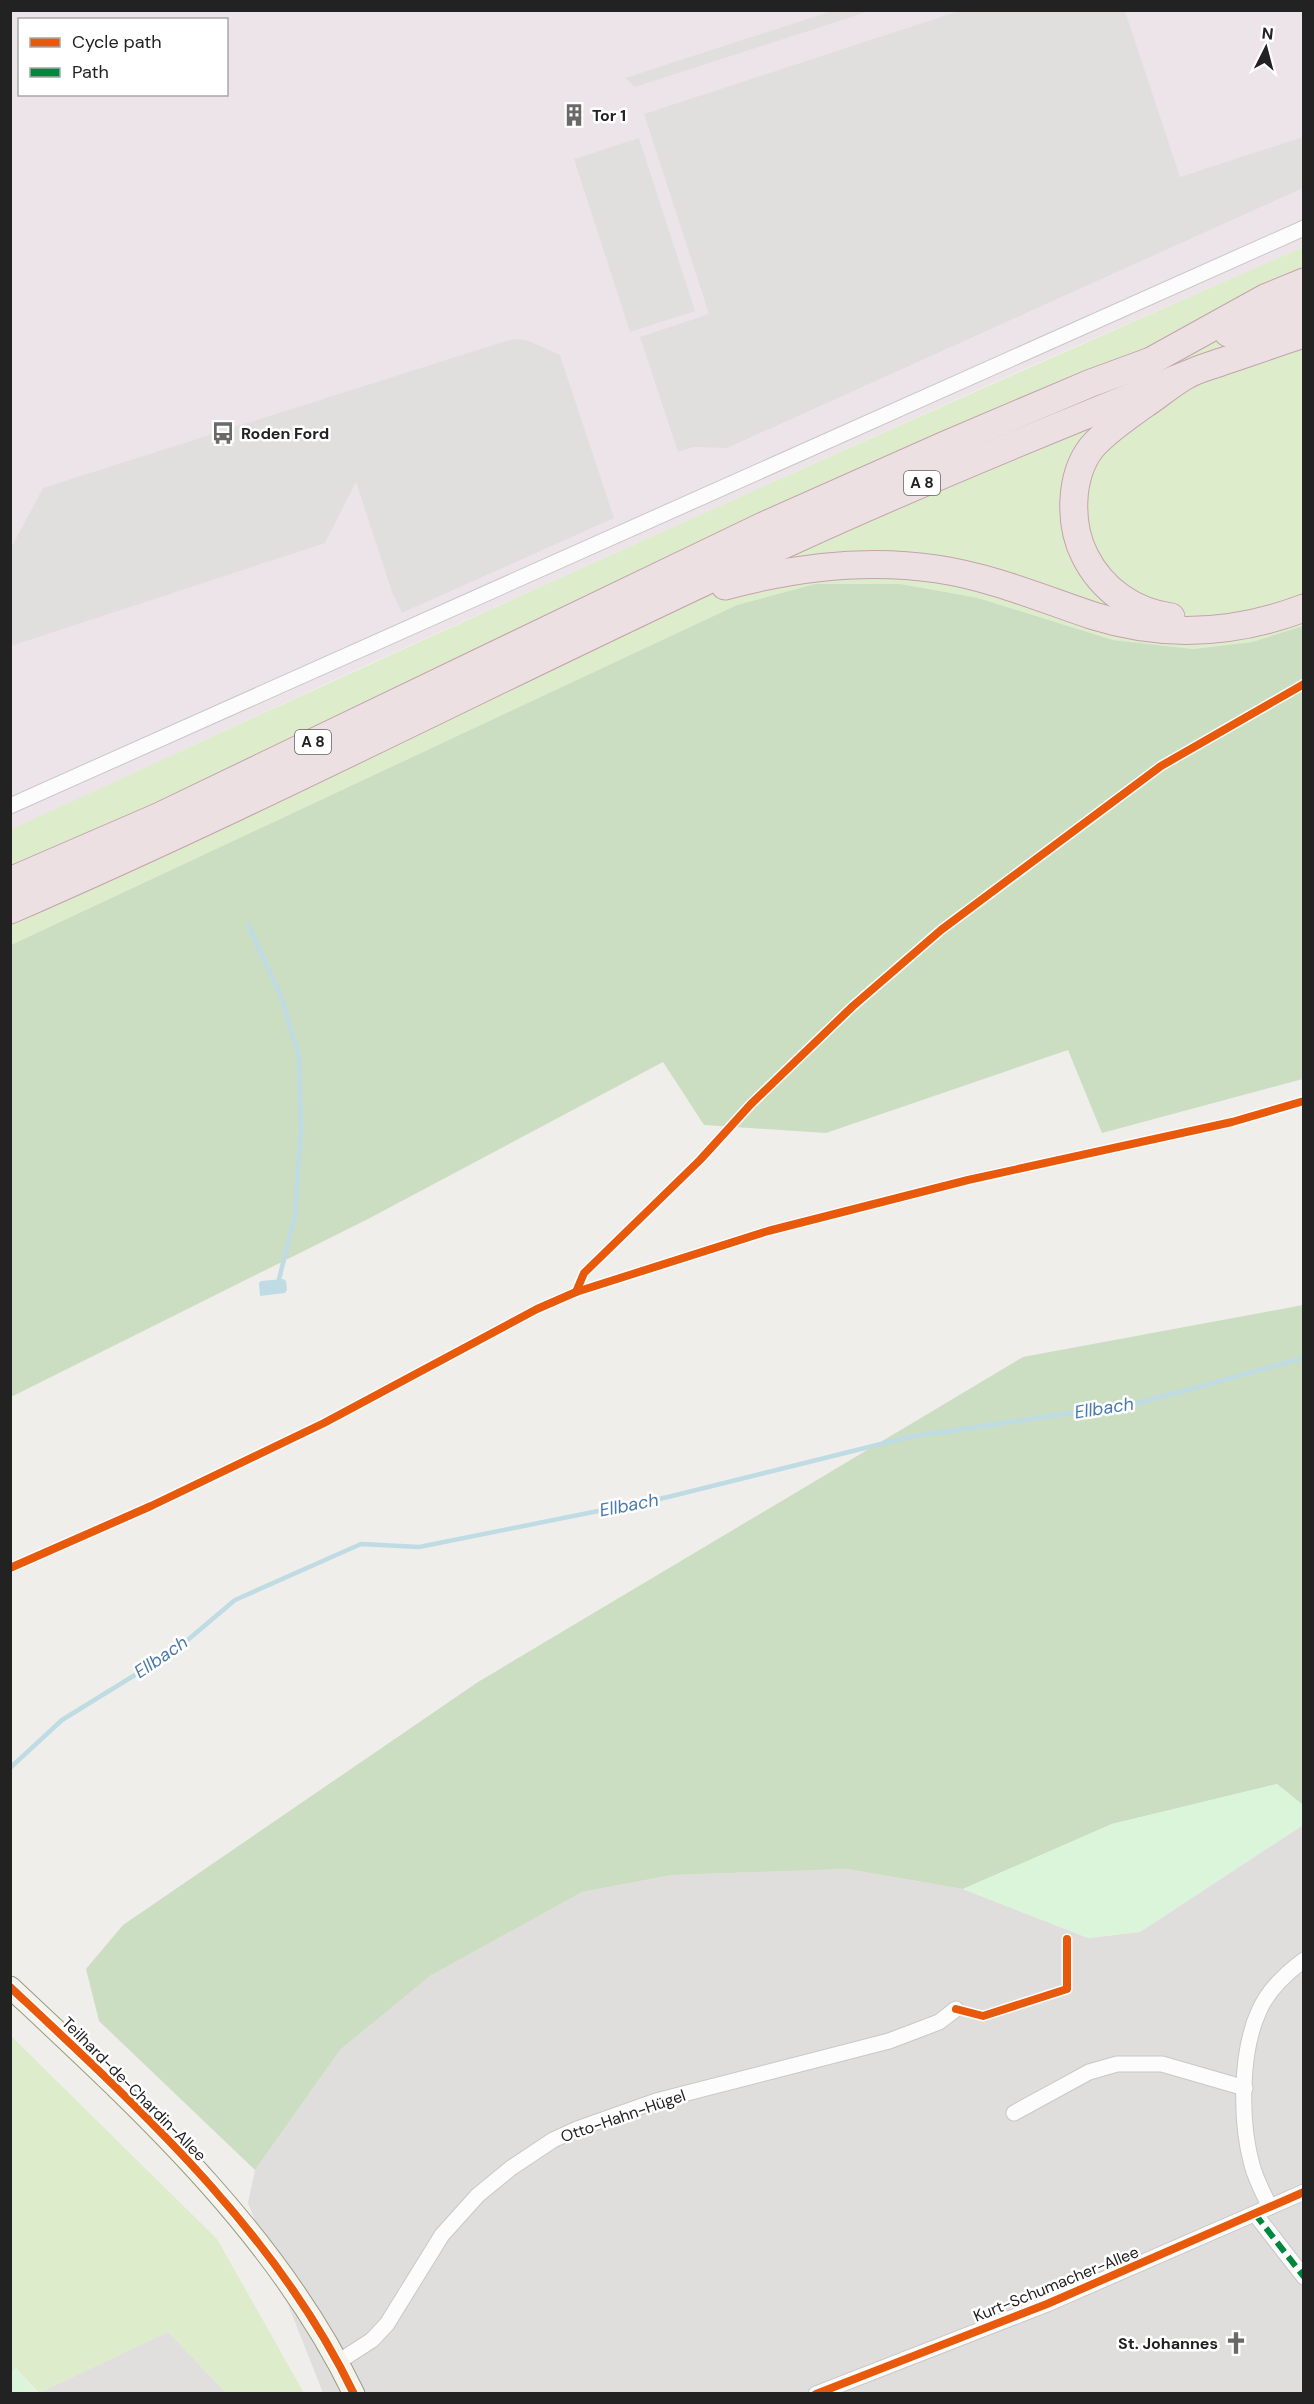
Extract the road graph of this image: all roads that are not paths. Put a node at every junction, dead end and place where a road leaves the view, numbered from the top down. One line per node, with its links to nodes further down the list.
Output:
1 (1304, 228): 10 (street)
2 (1304, 282): 5 (highway)
3 (1304, 306): 5 (highway, A 8)
4 (1304, 334): 6 (highway, A 8)
5 (1151, 361): 11 (highway, A 8 / A 8)
6 (1188, 374): 7 (highway); 8 (highway, A 8 / A 8)
7 (1304, 594)
8 (660, 603): 9 (highway); 12 (highway, A 8 / A 8)
9 (1304, 608)
10 (10, 806)
11 (10, 881)
12 (10, 910)
13 (1304, 1960): 16 (street)
14 (10, 1987): 22 (street, Teilhard-de-Chardin-Allee)
15 (956, 2009): 22 (street, Otto-Hahn-Hügel)
16 (1245, 2088): 17 (street); 19 (street)
17 (1014, 2113)
18 (1304, 2192): 19 (street, Kurt-Schumacher-Allee)
19 (1270, 2207): 20 (street, Kurt-Schumacher-Allee)
20 (1255, 2214): 21 (street); 24 (street, Kurt-Schumacher-Allee)
21 (1304, 2277)
22 (338, 2362): 23 (street, Teilhard-de-Chardin-Allee)
23 (354, 2394)
24 (816, 2394)

